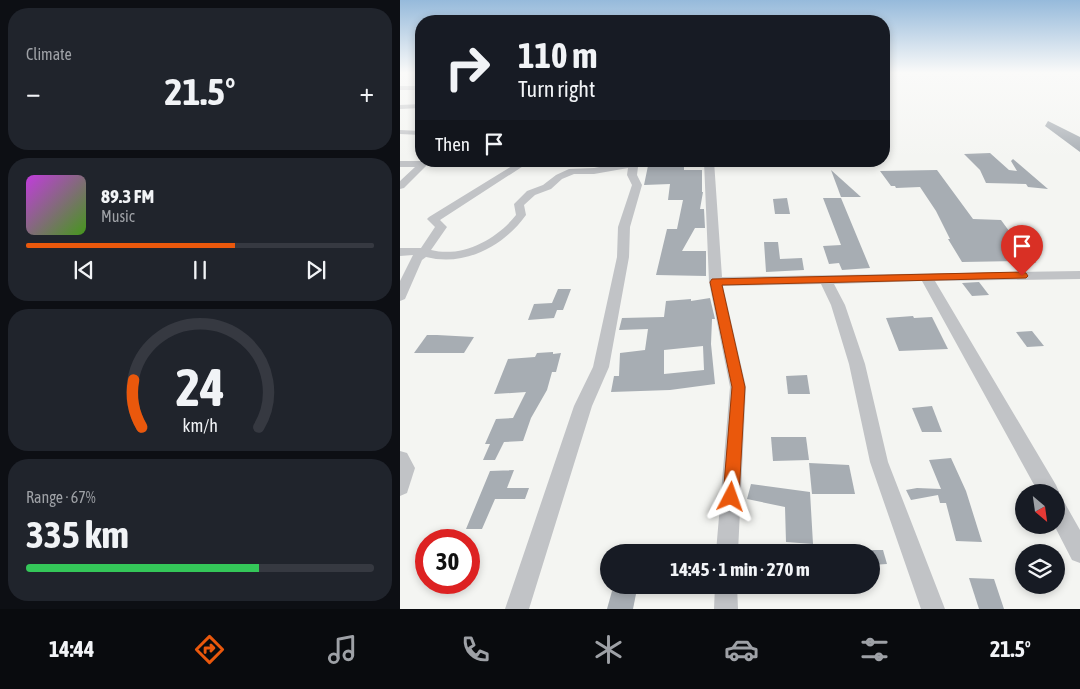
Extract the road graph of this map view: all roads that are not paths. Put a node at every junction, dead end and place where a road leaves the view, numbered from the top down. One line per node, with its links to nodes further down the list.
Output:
1 (415, 106): 2 (street)
2 (400, 107)
3 (400, 132): 4 (street)
4 (415, 133)
5 (415, 163): 6 (street)
6 (400, 164)
7 (421, 167): 12 (street)
8 (517, 167): 14 (street)
9 (615, 167): 14 (street)
10 (633, 167): 27 (street)
11 (709, 167): 18 (street)
12 (400, 186)
13 (400, 252): 14 (street)
14 (424, 252): 19 (street)
15 (1080, 275): 16 (street)
16 (926, 277): 17 (street); 21 (street)
17 (825, 279): 18 (street); 29 (street)
18 (716, 282): 24 (street)
19 (400, 296)
20 (400, 460): 22 (street)
21 (1044, 484)
22 (400, 486)
23 (1065, 524): 25 (street)
24 (728, 544)
25 (1080, 552)
26 (726, 594): 28 (street)
27 (517, 609)
28 (726, 609)
29 (934, 609)

